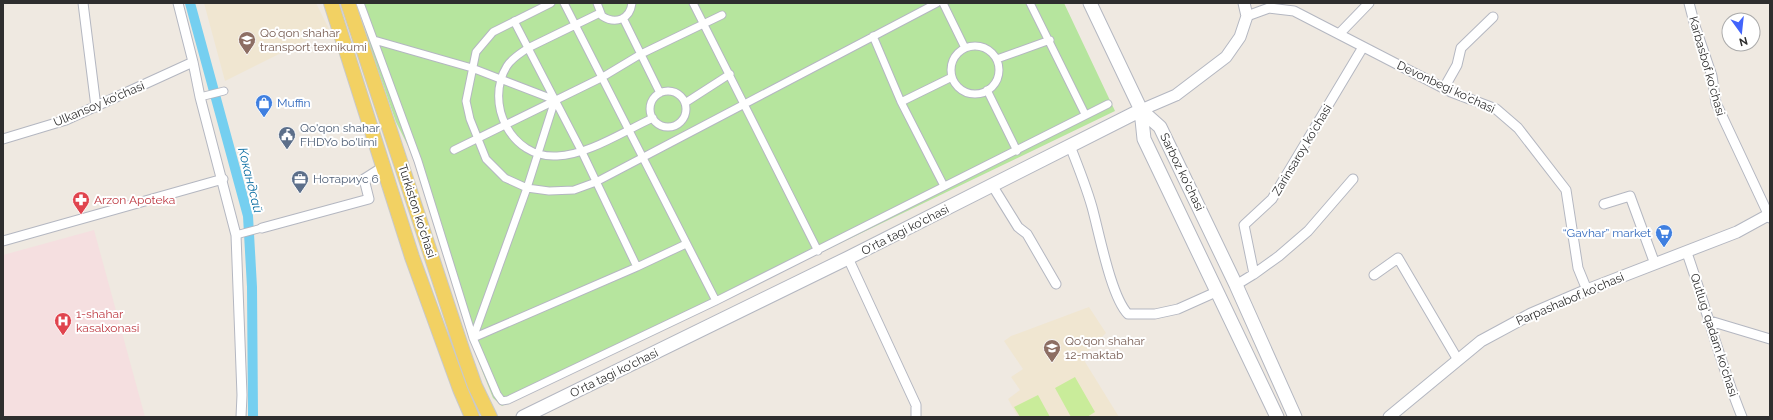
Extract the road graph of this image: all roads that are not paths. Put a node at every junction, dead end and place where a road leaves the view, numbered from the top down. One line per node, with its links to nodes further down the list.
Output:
1 (83, 3): 51 (street)
2 (178, 3): 35 (street)
3 (331, 3): 65 (main road, Turkiston ko'chasi)
4 (348, 3): 96 (main road, Turkiston ko'chasi)
5 (360, 3): 28 (street)
6 (551, 3): 23 (street)
7 (564, 3): 25 (street)
8 (597, 3): 18 (street)
9 (632, 3): 22 (street)
10 (693, 3): 24 (street)
11 (937, 3): 27 (street)
12 (943, 3): 32 (street)
13 (1030, 3): 29 (street)
14 (1090, 3): 52 (main road)
15 (1244, 3): 20 (street)
16 (1369, 3): 26 (street)
17 (1689, 3): 73 (street, Karbasbof ko'chasi)
18 (600, 13): 22 (street); 25 (street)
19 (722, 15): 24 (street)
20 (1247, 16): 26 (street, Devonbegi ko'chasi); 52 (street, O'rta tagi ko'chasi)
21 (1493, 17): 41 (street)
22 (623, 18): 33 (street)
23 (514, 21): 31 (street); 36 (street)
24 (704, 24): 33 (street); 37 (street)
25 (575, 26): 31 (street); 39 (street)
26 (1339, 34): 30 (street, Devonbegi ko'chasi)
27 (873, 36): 47 (street); 49 (street)
28 (374, 40): 36 (street); 91 (street)
29 (1050, 40): 34 (street); 53 (street)
30 (1363, 47): 41 (street, Devonbegi ko'chasi); 83 (street, Zarinsaroy ko'chasi)
31 (528, 48): 40 (street); 46 (street)
32 (965, 48): 34 (street); 38 (street)
33 (641, 54): 39 (street); 44 (street)
34 (997, 59): 42 (street)
35 (194, 62): 45 (street); 51 (street, Ulkansoy ko'chasi)
36 (472, 68): 40 (street); 58 (street)
37 (730, 74): 48 (street); 49 (street)
38 (952, 77): 42 (street); 47 (street)
39 (601, 78): 46 (street); 56 (street)
40 (502, 81): 46 (street); 55 (street)
41 (1444, 88): 87 (street, Devonbegi ko'chasi)
42 (987, 90): 61 (street)
43 (224, 91): 45 (street)
44 (660, 93): 48 (street); 54 (street)
45 (200, 97): 66 (street)
46 (555, 100): 55 (street); 62 (street); 63 (street)
47 (901, 102): 70 (street)
48 (685, 103): 54 (street)
49 (745, 104): 64 (street); 78 (street)
50 (1108, 104): 53 (street)
51 (96, 107): 57 (street, Ulkansoy ko'chasi)
52 (1141, 110): 59 (main road, O'rta tagi ko'chasi); 86 (main road, Sarboz ko'chasi); 88 (main road, Sarboz ko'chasi)
53 (1085, 114): 61 (street)
54 (653, 118): 56 (street)
55 (505, 124): 58 (street); 63 (street)
56 (629, 130): 62 (street); 64 (street)
57 (3, 139)
58 (477, 139): 60 (street); 71 (street)
59 (1070, 146): 69 (main road, O'rta tagi ko'chasi); 88 (street)
60 (454, 150)
61 (1017, 151): 70 (street)
62 (582, 152): 63 (street); 68 (street)
63 (539, 153): 71 (street)
64 (642, 156): 68 (street); 77 (street)
65 (383, 167): 74 (street); 95 (main road, Turkiston ko'chasi)
66 (223, 179): 75 (street); 76 (street)
67 (1353, 179): 83 (street)
68 (596, 182): 71 (street); 82 (street)
69 (992, 185): 80 (main road, O'rta tagi ko'chasi); 85 (street)
70 (944, 186): 78 (street)
71 (527, 188): 91 (street)
72 (1604, 204): 81 (street)
73 (1769, 216): 79 (street, Parpashabof ko'chasi)
74 (262, 228): 75 (street)
75 (236, 235): 94 (street)
76 (3, 241)
77 (686, 244): 82 (street); 89 (street)
78 (818, 251): 89 (street)
79 (1687, 253): 81 (street, Parpashabof ko'chasi); 90 (street, Qutlug' qadam ko'chasi)
80 (848, 258): 97 (main road, O'rta tagi ko'chasi); 98 (street)
81 (1655, 264): 87 (street, Parpashabof ko'chasi)
82 (637, 267): 91 (street)
83 (1254, 274): 86 (street)
84 (1374, 276): 93 (street)
85 (1056, 284)
86 (1236, 286): 100 (main road, Sarboz ko'chasi)
87 (1587, 290): 93 (street, Parpashabof ko'chasi)
88 (1216, 292): 99 (main road, Sarboz ko'chasi)
89 (716, 301): 91 (street)
90 (1710, 321): 92 (street); 102 (street, Qutlug' qadam ko'chasi)
91 (473, 338)
92 (1770, 339)
93 (1458, 360): 101 (street, Parpashabof ko'chasi)
94 (241, 417)
95 (472, 417)
96 (490, 417)
97 (523, 417)
98 (916, 417)
99 (1277, 417)
100 (1295, 417)
101 (1389, 417)
102 (1742, 417)

